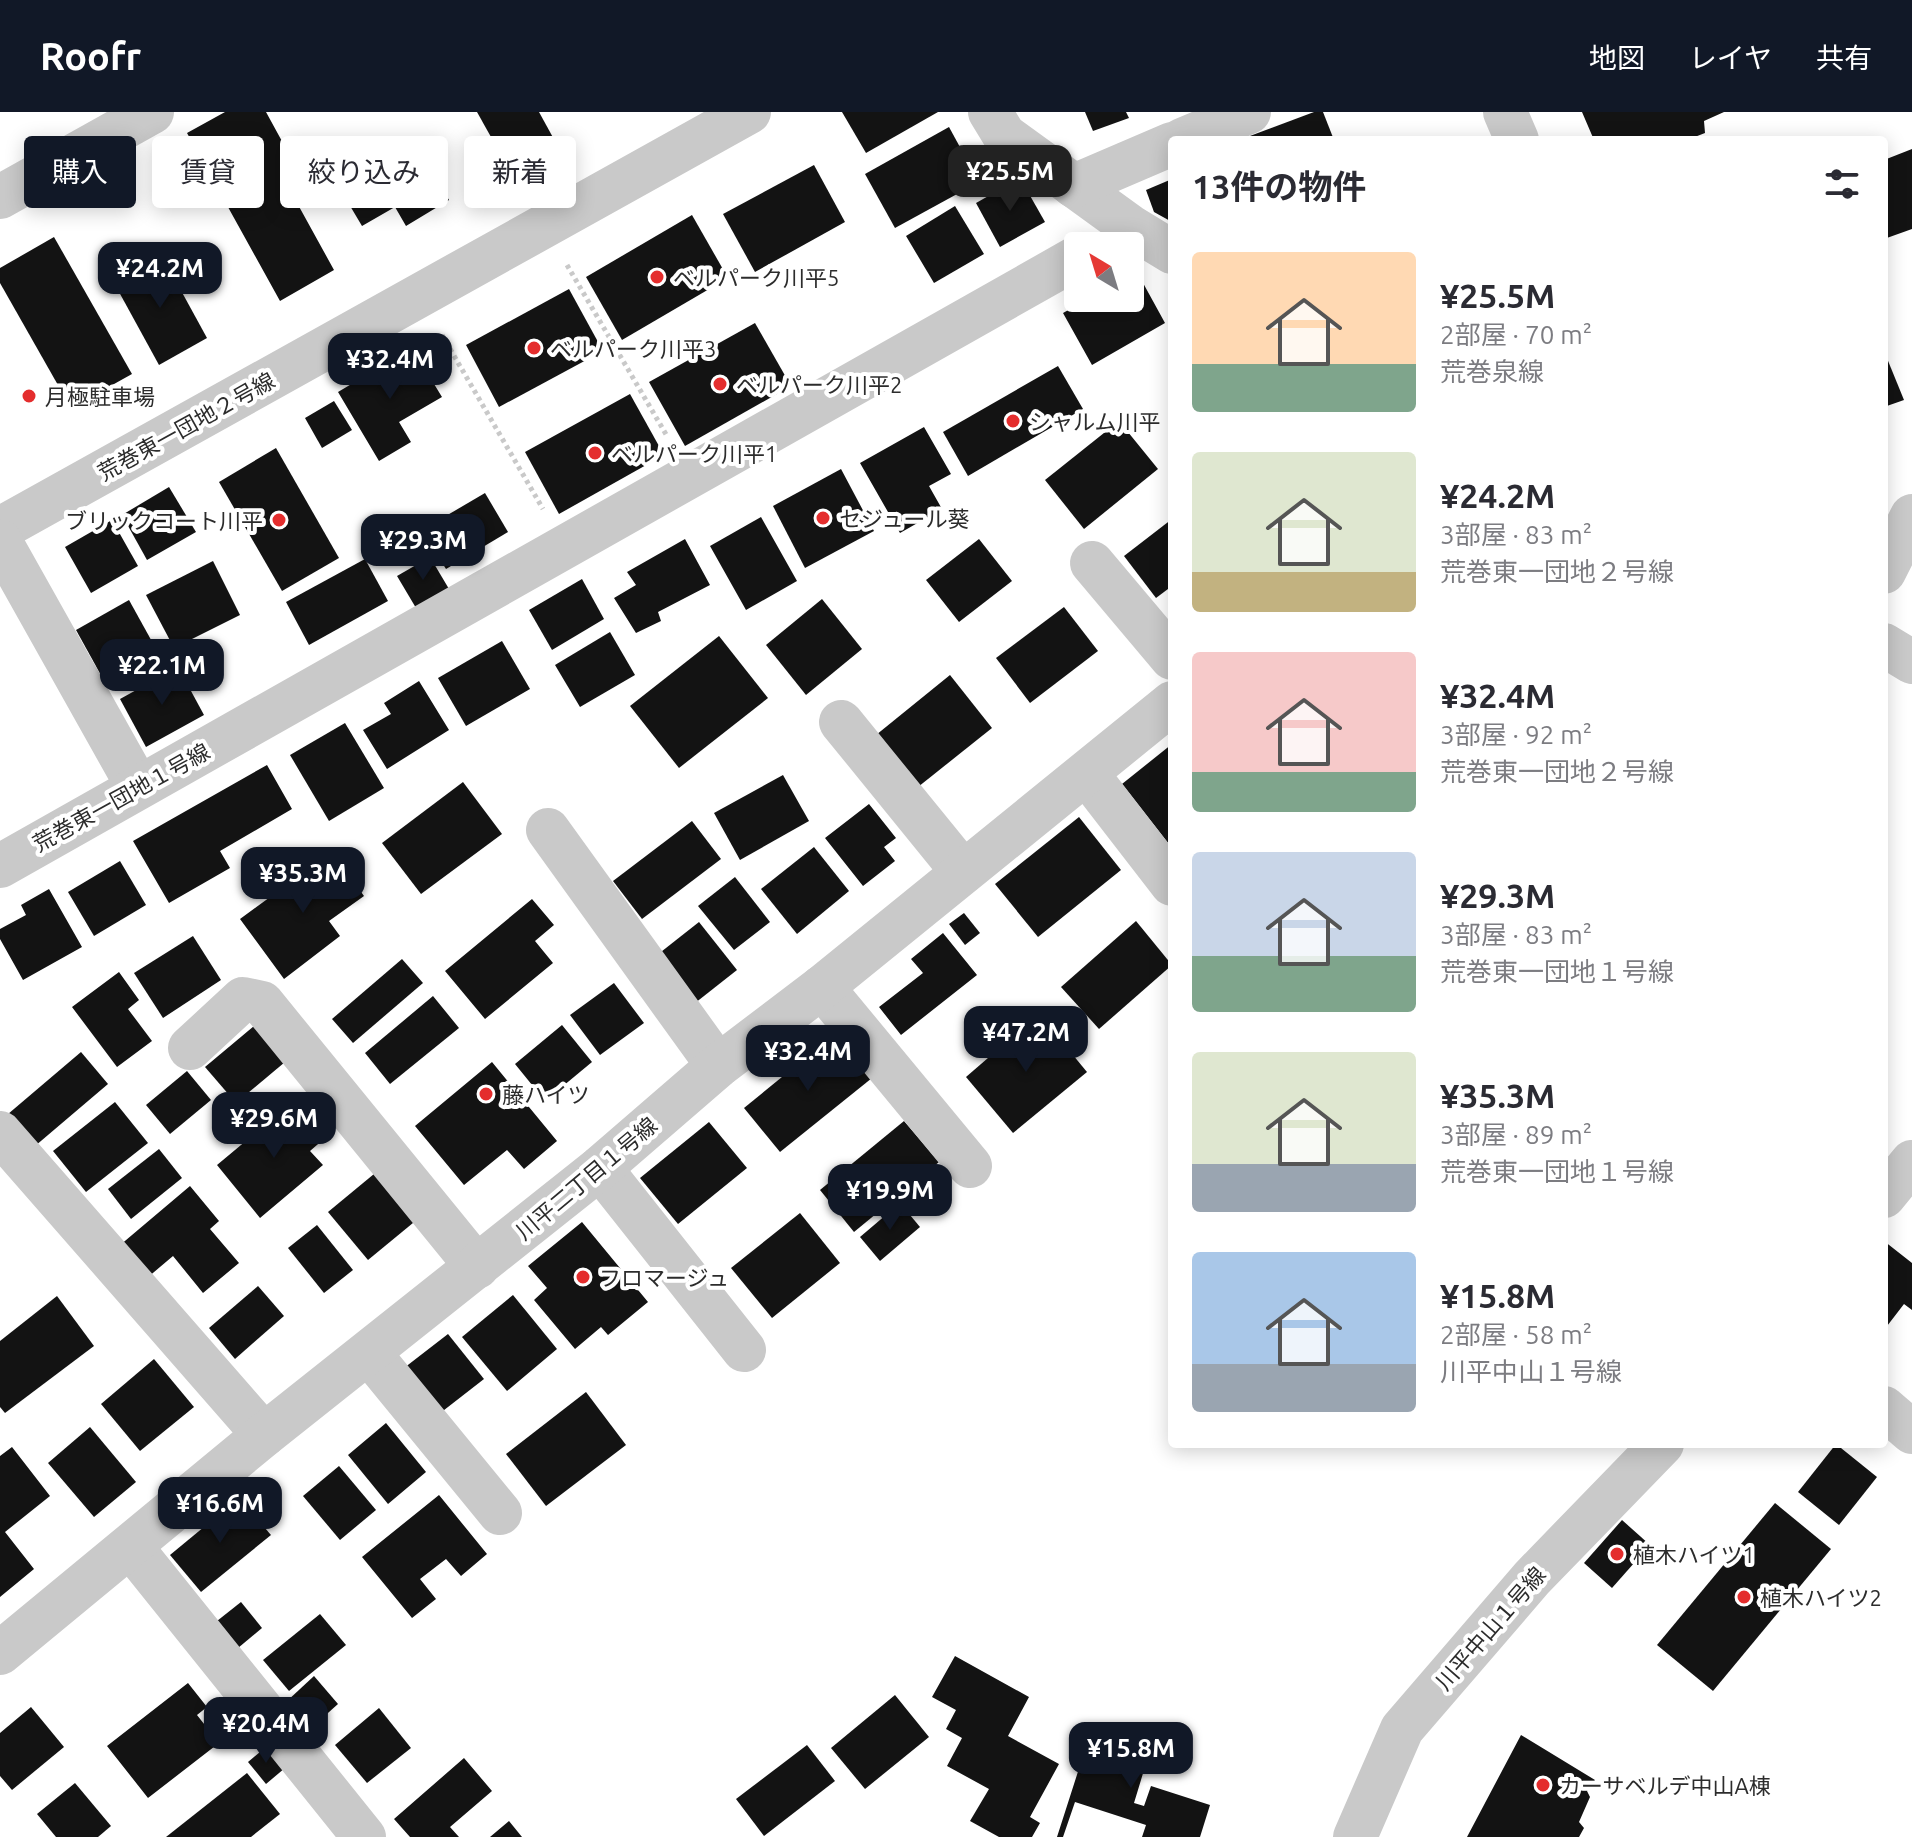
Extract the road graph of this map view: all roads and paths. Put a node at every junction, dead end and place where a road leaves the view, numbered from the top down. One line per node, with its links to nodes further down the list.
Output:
1 (152, 112): 10 (street)
2 (749, 112): 11 (street, 荒巻東一団地２号線)
3 (990, 112): 9 (street)
4 (1249, 112): 6 (street)
5 (1505, 112): 7 (street)
6 (1192, 136)
7 (1515, 136)
8 (1168, 146): 9 (street)
9 (1074, 186): 12 (street)
10 (0, 197)
11 (544, 226): 16 (street, 荒巻東一団地２号線); 17 (path)
12 (1111, 232)
13 (1144, 244): 14 (street)
14 (1168, 251)
15 (1064, 265): 17 (street, 荒巻東一団地１号線)
16 (419, 296): 19 (street, 荒巻東一団地２号線); 21 (path)
17 (690, 476): 21 (street, 荒巻東一団地１号線)
18 (1912, 516): 23 (street)
19 (0, 529)
20 (0, 541): 30 (street)
21 (565, 547): 30 (street, 荒巻東一団地１号線)
22 (1092, 563): 25 (street)
23 (1888, 564)
24 (1888, 647): 26 (street)
25 (1168, 653)
26 (1912, 662)
27 (1168, 706): 29 (street, 川平二丁目１号線)
28 (841, 722): 33 (street)
29 (1087, 774): 33 (street, 川平二丁目１号線); 34 (street)
30 (138, 787): 32 (street, 荒巻東一団地１号線)
31 (548, 830): 37 (street)
32 (0, 866)
33 (963, 872): 35 (street, 川平二丁目１号線)
34 (1168, 879)
35 (822, 987): 37 (street, 川平二丁目１号線); 40 (street)
36 (190, 1048): 43 (street)
37 (718, 1066): 41 (street, 川平二丁目１号線)
38 (0, 1133): 48 (street)
39 (1912, 1162): 42 (street)
40 (970, 1166)
41 (600, 1168): 43 (street, 川平二丁目１号線); 44 (street)
42 (1888, 1191)
43 (477, 1267): 45 (street, 川平二丁目１号線)
44 (744, 1350)
45 (369, 1353): 48 (street, 川平二丁目１号線); 50 (street)
46 (1888, 1411): 47 (street)
47 (1912, 1432)
48 (264, 1435): 51 (street, 川平二丁目１号線)
49 (1658, 1448): 54 (street, 川平中山１号線)
50 (500, 1513)
51 (131, 1547): 52 (street, 川平二丁目１号線); 53 (street)
52 (3, 1646)
53 (364, 1837)
54 (1355, 1837)

